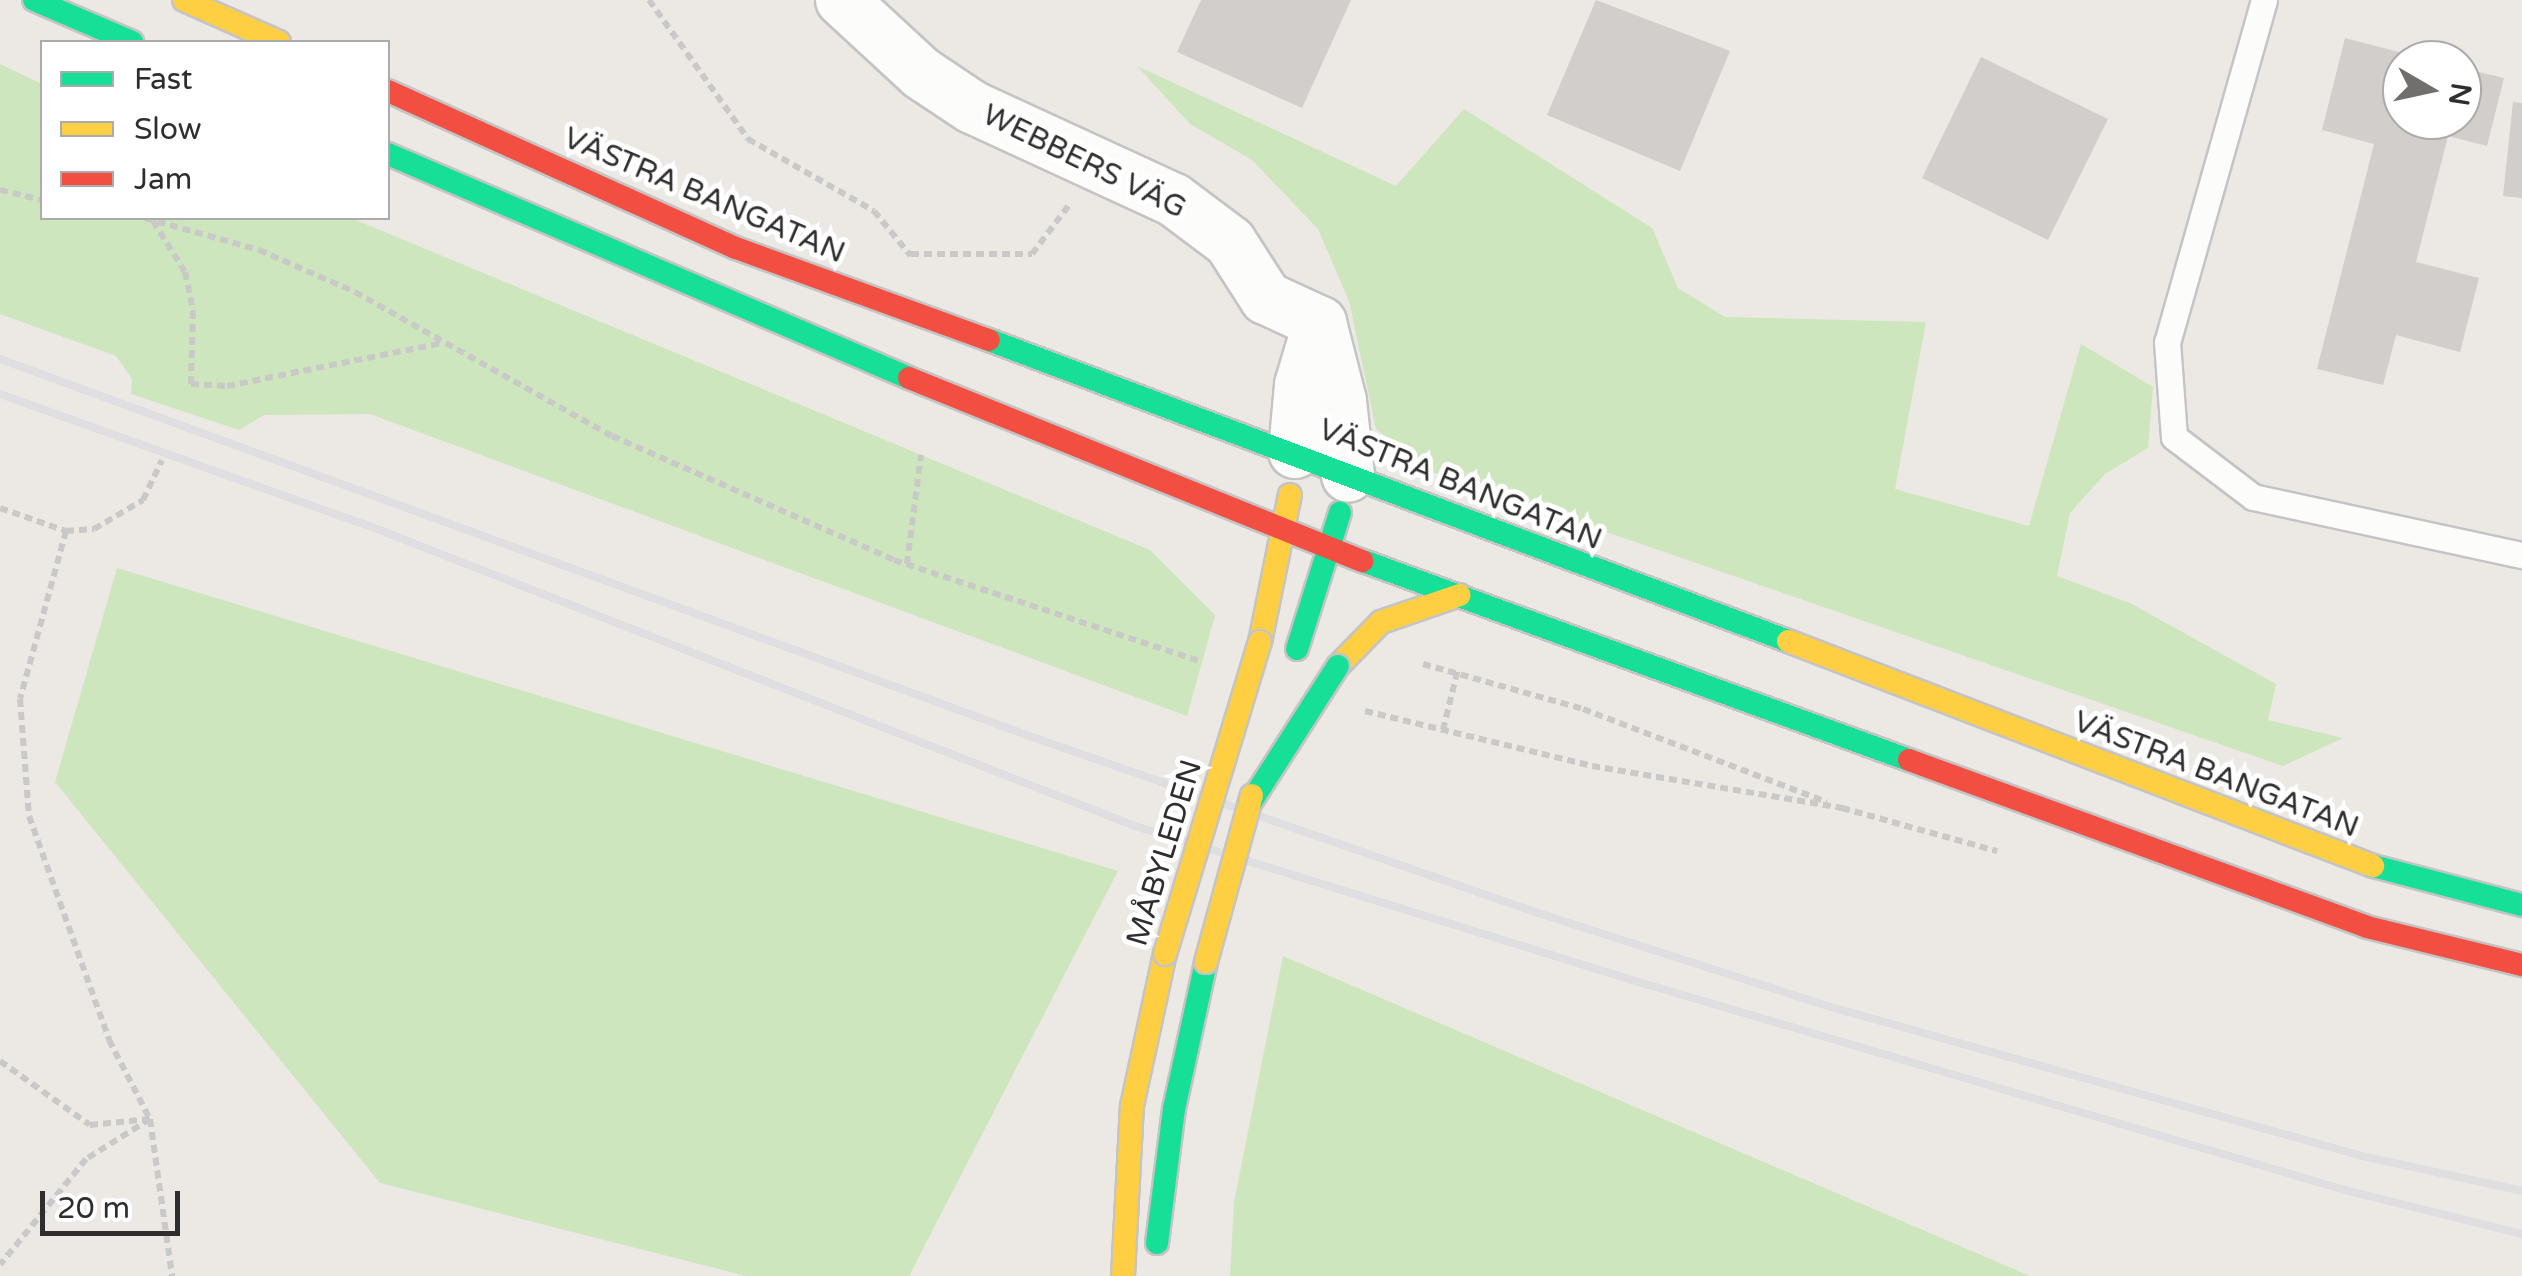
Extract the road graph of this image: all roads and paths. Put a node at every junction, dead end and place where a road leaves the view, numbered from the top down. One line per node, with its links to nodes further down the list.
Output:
1 (34, 0): 6 (street)
2 (184, 0): 7 (street)
3 (649, 0): 15 (path)
4 (842, 0): 10 (street, WEBBERS VÄG)
5 (2264, 0): 27 (lane)
6 (110, 23)
7 (274, 40)
8 (390, 92): 19 (street, VÄSTRA BANGATAN)
9 (390, 155): 24 (street)
10 (1086, 157): 15 (path); 17 (street, WEBBERS VÄG)
11 (0, 190): 12 (path)
12 (40, 200)
13 (151, 220): 18 (path)
14 (157, 220): 18 (path)
15 (910, 254): 16 (path)
16 (915, 272)
17 (1320, 324): 19 (street); 22 (street)
18 (443, 343): 28 (path)
19 (1295, 452): 22 (street, VÄSTRA BANGATAN); 24 (street, MÅBYLEDEN)
20 (921, 455): 28 (path)
21 (162, 460): 25 (path)
22 (1348, 476): 26 (street); 40 (street, VÄSTRA BANGATAN)
23 (0, 508): 25 (path)
24 (1286, 530): 26 (street); 46 (street, MÅBYLEDEN, bridge)
25 (66, 531): 43 (path)
26 (1333, 550): 29 (street); 31 (street)
27 (2522, 555)
28 (907, 564): 30 (path)
29 (1460, 595): 37 (street, bridge); 41 (street)
30 (1187, 657)
31 (1295, 658)
32 (1406, 661): 33 (path)
33 (1458, 669): 36 (path); 38 (path)
34 (1345, 707): 36 (path)
35 (1276, 718): 37 (street, bridge)
36 (1442, 730): 38 (path)
37 (1249, 806): 47 (street, bridge)
38 (1842, 808): 39 (path)
39 (2015, 856)
40 (2522, 904)
41 (2522, 965)
42 (0, 1061): 43 (path)
43 (150, 1120): 44 (path); 45 (path)
44 (0, 1265)
45 (172, 1276)
46 (1123, 1276)
47 (1154, 1276)

